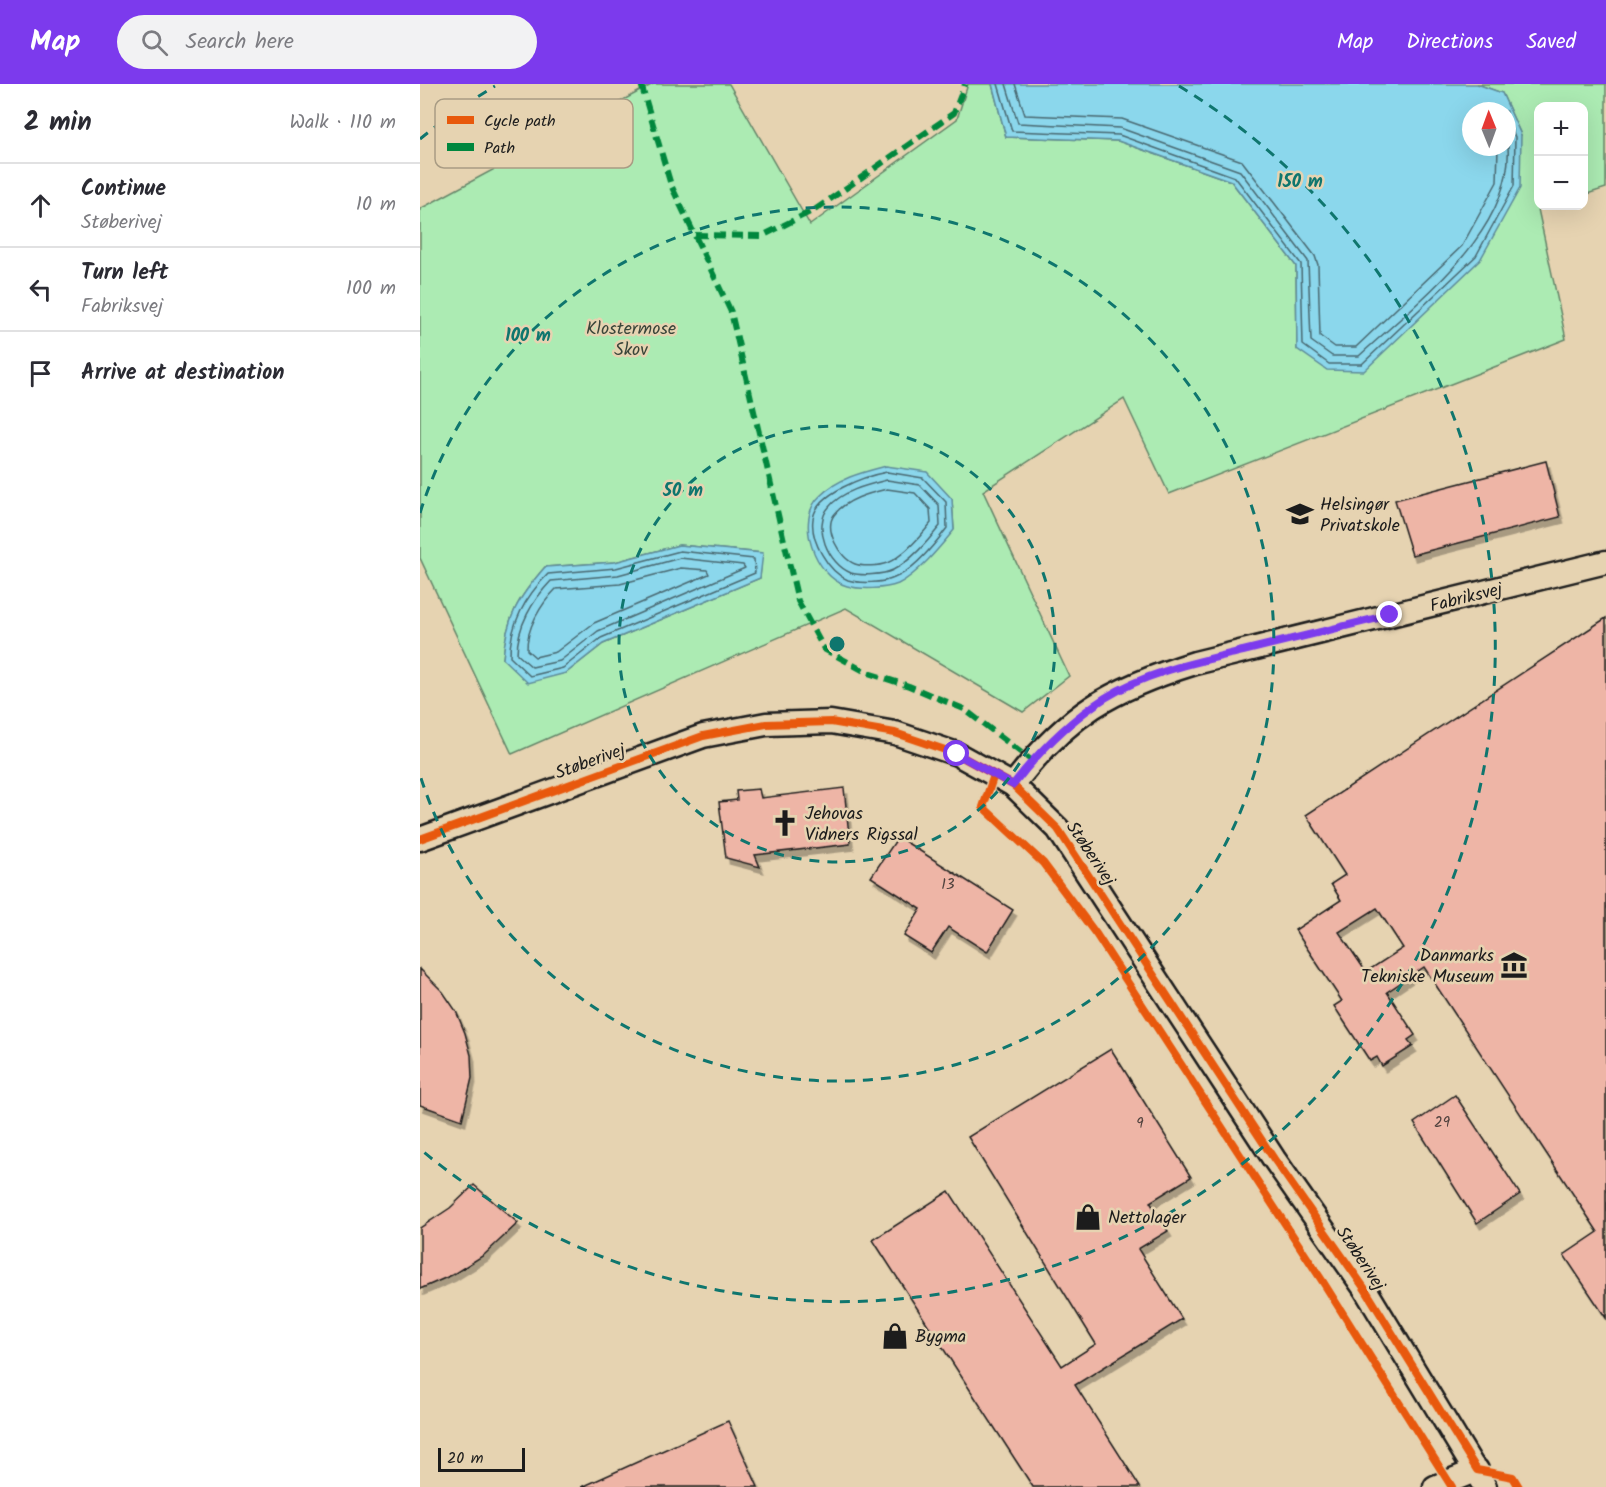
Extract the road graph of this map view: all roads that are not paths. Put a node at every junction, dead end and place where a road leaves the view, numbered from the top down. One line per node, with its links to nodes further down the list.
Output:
1 (1606, 562): 2 (street, Fabriksvej)
2 (1013, 785): 3 (street, Støberivej); 4 (street, Støberivej)
3 (420, 839)
4 (1481, 1478): 5 (street)
5 (1435, 1487)

